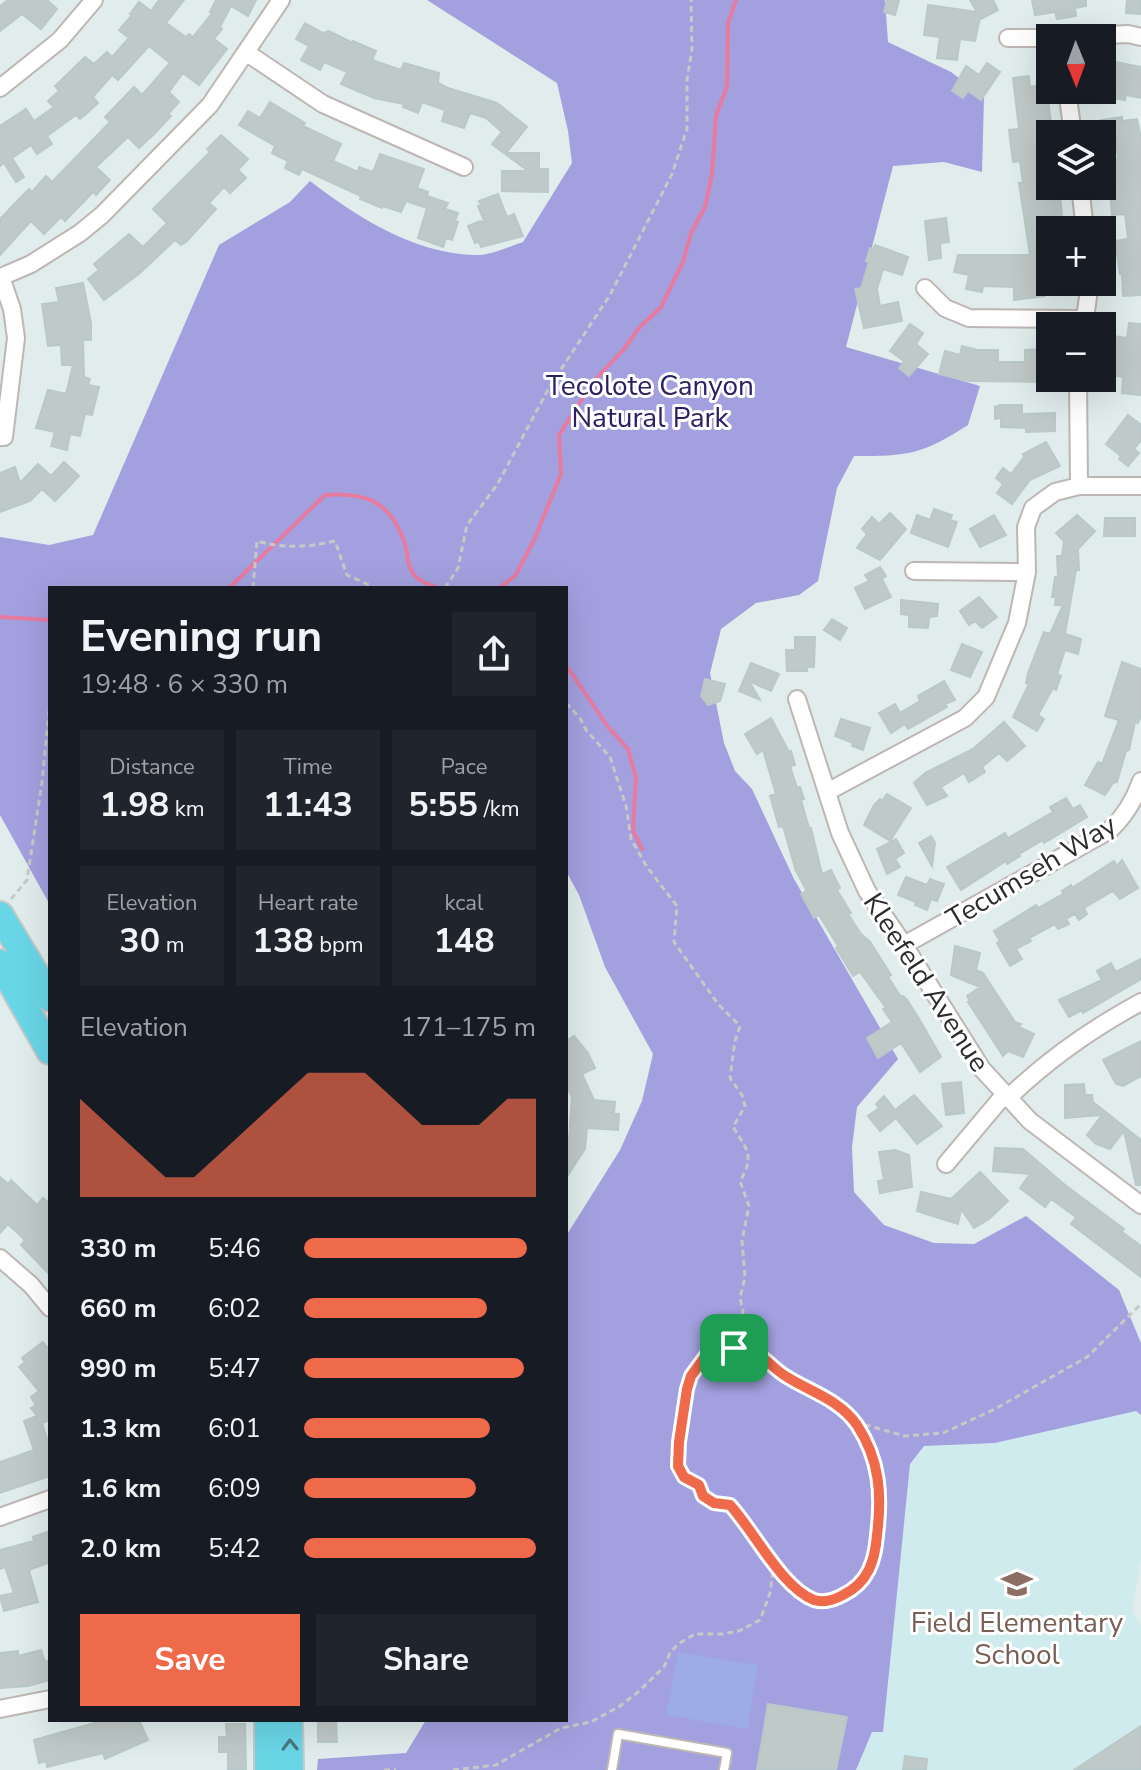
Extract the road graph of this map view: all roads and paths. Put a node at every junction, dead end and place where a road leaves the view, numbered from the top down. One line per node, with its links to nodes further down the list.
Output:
1 (94, 0): 9 (street)
2 (281, 0): 8 (street)
3 (691, 0): 22 (path)
4 (1116, 35): 5 (street)
5 (1141, 37)
6 (1008, 38): 7 (street)
7 (1036, 38)
8 (247, 53): 10 (street); 11 (street)
9 (0, 88)
10 (464, 167)
11 (1, 277): 15 (street)
12 (925, 288): 13 (street)
13 (1036, 320)
14 (1078, 392): 16 (street)
15 (2, 437)
16 (1079, 486): 17 (street); 19 (street)
17 (1141, 486)
18 (914, 571): 19 (street)
19 (1027, 572): 27 (street)
20 (253, 586): 21 (path)
21 (372, 586)
22 (446, 586)
23 (797, 699): 27 (street, Kleefeld Avenue)
24 (568, 705): 41 (path)
25 (48, 721): 28 (path)
26 (1141, 781): 30 (street, Tecumseh Way)
27 (827, 792): 30 (street, Kleefeld Avenue)
28 (0, 904)
29 (0, 915): 32 (main road)
30 (904, 945): 35 (street, Kleefeld Avenue)
31 (0, 963): 34 (main road)
32 (48, 995)
33 (1141, 1002): 35 (street)
34 (48, 1047)
35 (1005, 1097): 36 (street); 37 (street, Kleefeld Avenue)
36 (946, 1164)
37 (1141, 1205)
38 (0, 1258): 40 (street)
39 (1141, 1304): 42 (path)
40 (48, 1306)
41 (734, 1348): 42 (path); 45 (path)
42 (855, 1422): 45 (path)
43 (48, 1500): 44 (street)
44 (0, 1517)
45 (774, 1562): 54 (path)
46 (48, 1699): 47 (street)
47 (0, 1709)
48 (268, 1722): 50 (main road)
49 (289, 1722): 51 (main road, one-way to 49)
50 (268, 1770)
51 (290, 1770)
52 (384, 1770): 53 (path)
53 (396, 1770)
54 (453, 1770)
55 (612, 1770): 56 (lane)
56 (724, 1770)

